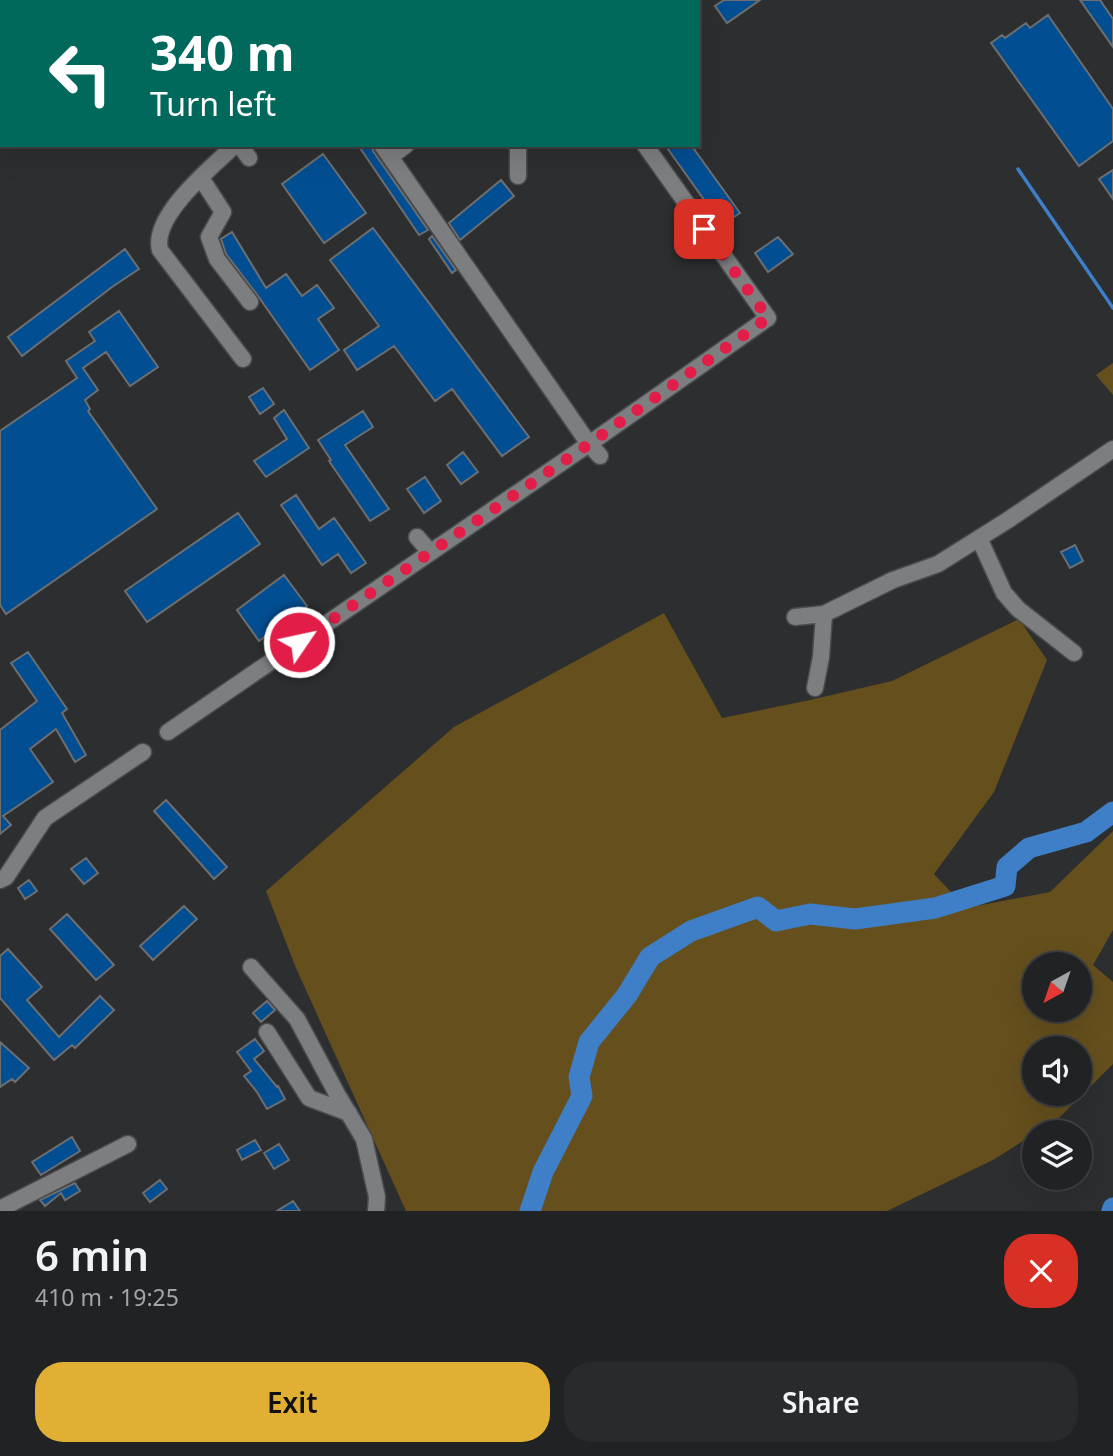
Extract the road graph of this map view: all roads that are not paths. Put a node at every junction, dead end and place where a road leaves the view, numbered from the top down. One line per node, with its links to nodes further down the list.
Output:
1 (518, 147): 5 (street)
2 (646, 147): 9 (street)
3 (241, 150): 6 (street)
4 (386, 151): 9 (street)
5 (518, 176)
6 (201, 178): 7 (street); 8 (street)
7 (250, 302)
8 (243, 359)
9 (589, 444): 11 (street); 14 (street)
10 (1113, 449): 13 (street)
11 (600, 456)
12 (417, 537): 14 (street)
13 (979, 538): 15 (street); 17 (street)
14 (430, 552): 19 (street)
15 (824, 614): 16 (street); 18 (street)
16 (795, 617)
17 (1074, 653)
18 (815, 688)
19 (168, 732)
20 (143, 752): 21 (street)
21 (0, 880)
22 (251, 967): 24 (street)
23 (267, 1032): 24 (street)
24 (349, 1113): 27 (street)
25 (128, 1144): 26 (street)
26 (0, 1209)
27 (376, 1211)

